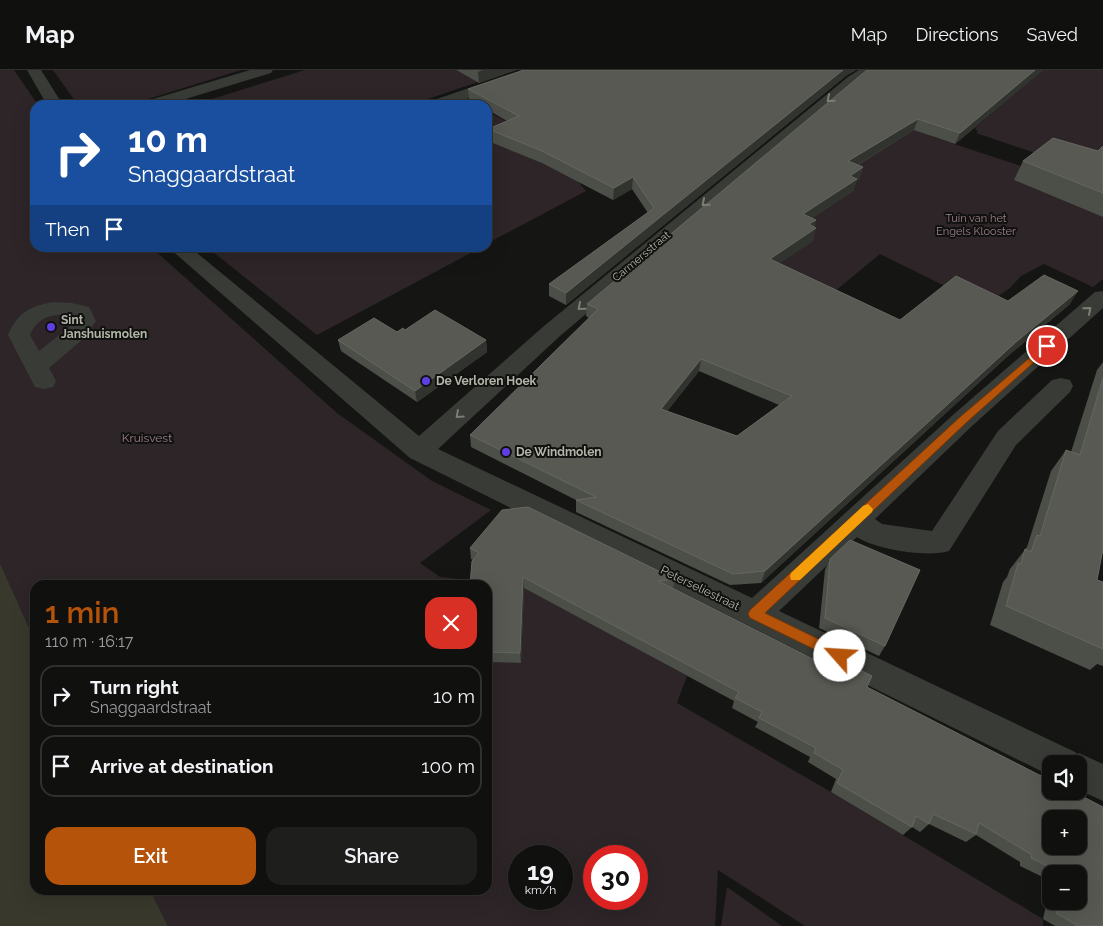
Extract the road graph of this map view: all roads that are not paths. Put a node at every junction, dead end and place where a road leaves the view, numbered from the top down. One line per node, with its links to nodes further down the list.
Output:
1 (34, 70): 5 (street)
2 (266, 70): 6 (street)
3 (536, 70): 7 (street)
4 (869, 70): 11 (street, Carmersstraat, one-way to 11)
5 (52, 100)
6 (166, 100)
7 (449, 100)
8 (184, 252): 11 (street)
9 (1103, 297): 12 (street, one-way to 9)
10 (1061, 386): 12 (street)
11 (419, 451): 13 (street, Peterseliestraat)
12 (855, 521): 13 (street)
13 (755, 614): 14 (street, Peterseliestraat)
14 (1045, 755)
15 (1087, 775): 16 (street)
16 (1103, 783)

